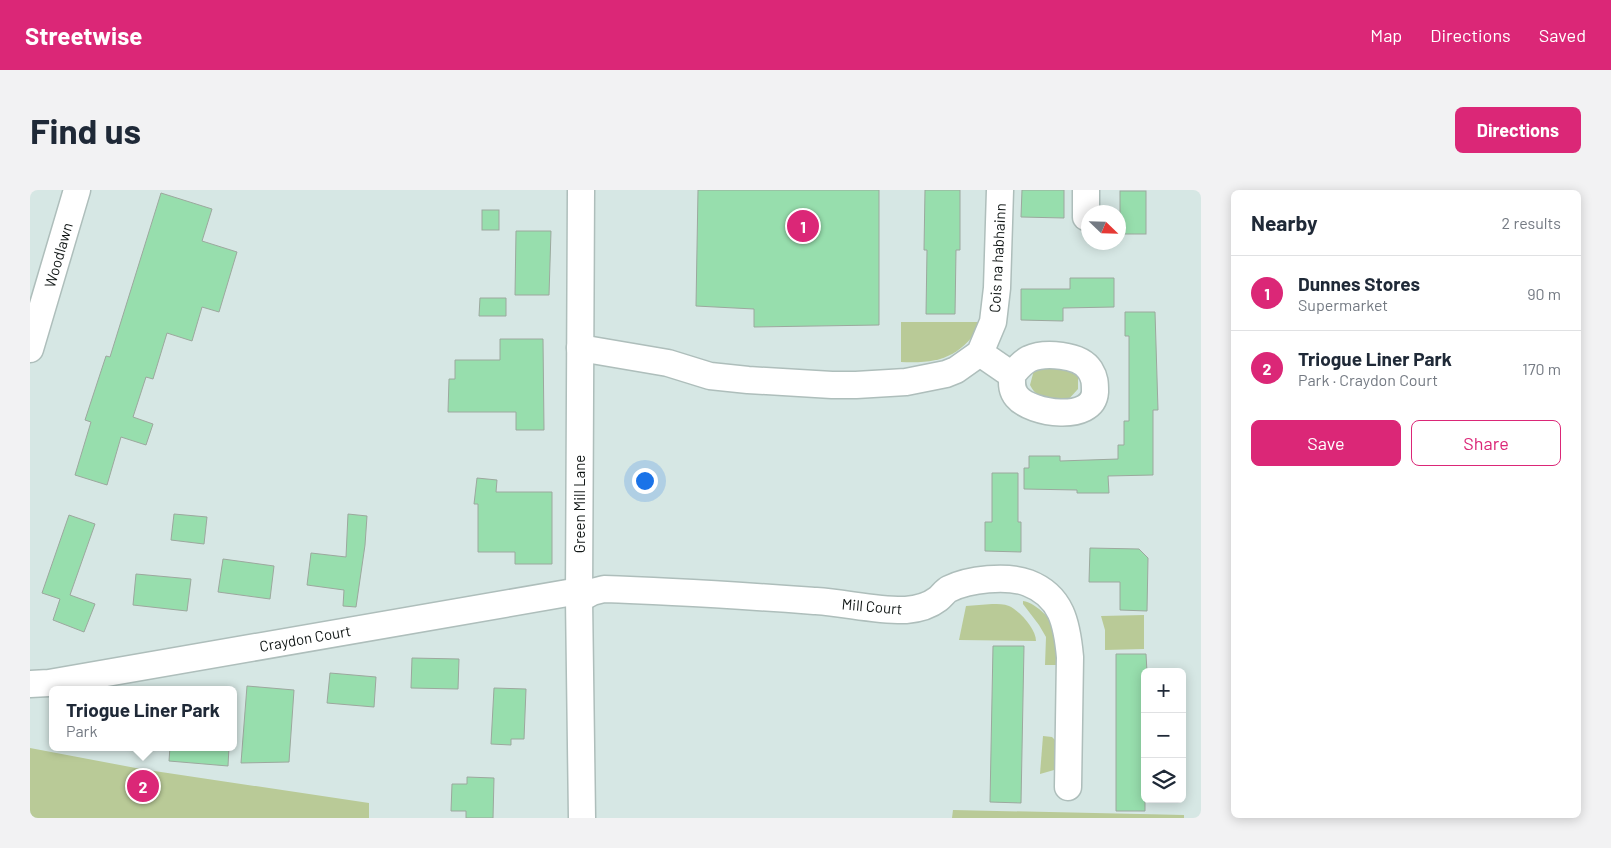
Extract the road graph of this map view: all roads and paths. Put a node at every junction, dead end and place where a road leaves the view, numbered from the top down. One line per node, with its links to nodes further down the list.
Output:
1 (77, 190): 7 (street, Woodlawn)
2 (582, 190): 6 (street, Green Mill Lane)
3 (1000, 190): 8 (street, Cois na habhainn)
4 (1086, 190): 5 (street)
5 (1086, 205)
6 (580, 348): 8 (street); 10 (street, Green Mill Lane)
7 (30, 349)
8 (980, 353): 9 (street)
9 (1012, 375)
10 (579, 595): 11 (street, Craydon Court); 12 (street, Mill Court); 13 (street, Green Mill Lane)
11 (30, 684)
12 (1068, 787)
13 (582, 818)

